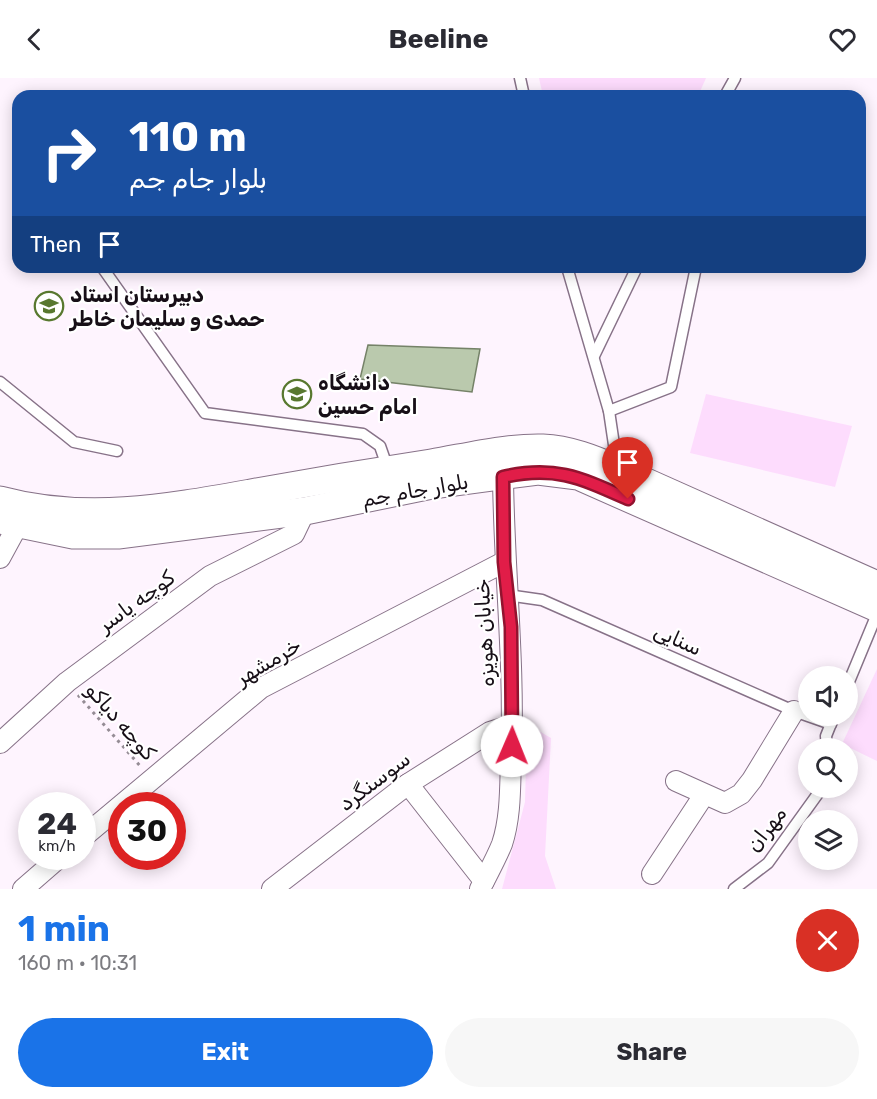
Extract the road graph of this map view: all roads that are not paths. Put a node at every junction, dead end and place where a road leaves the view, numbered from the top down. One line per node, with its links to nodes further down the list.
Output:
1 (106, 273): 9 (lane)
2 (569, 273): 5 (lane)
3 (634, 273): 5 (lane)
4 (695, 273): 7 (lane)
5 (594, 356): 7 (lane)
6 (0, 384): 8 (lane)
7 (609, 411): 10 (lane)
8 (117, 451)
9 (388, 469): 10 (main road, بلوار جام جم); 12 (main road, بلوار جام جم)
10 (617, 469): 17 (main road, بلوار جام جم)
11 (503, 477): 13 (main road, بلوار جام جم); 16 (street, خیابان هویزه); 19 (main road, بلوار جام جم)
12 (0, 500)
13 (304, 511): 14 (main road, بلوار جام جم); 25 (street, کوچه یاسر)
14 (9, 521): 15 (street)
15 (0, 558)
16 (504, 562): 18 (street, خیابان هویزه); 30 (street, خرمشهر)
17 (877, 585)
18 (507, 595): 22 (lane, سنایی); 24 (street, خیابان هویزه)
19 (877, 608)
20 (877, 614): 21 (lane)
21 (855, 666)
22 (794, 711): 23 (lane, سنایی); 28 (street)
23 (798, 712)
24 (512, 725): 27 (street, سوسنگرد); 33 (street, خیابان هویزه)
25 (0, 743)
26 (676, 782): 28 (street)
27 (408, 784): 33 (street); 35 (street, سوسنگرد)
28 (704, 795): 32 (street)
29 (815, 798): 36 (lane, مهران)
30 (96, 826)
31 (45, 870): 34 (street)
32 (652, 874)
33 (482, 885)
34 (23, 889)
35 (273, 889)
36 (734, 889)

